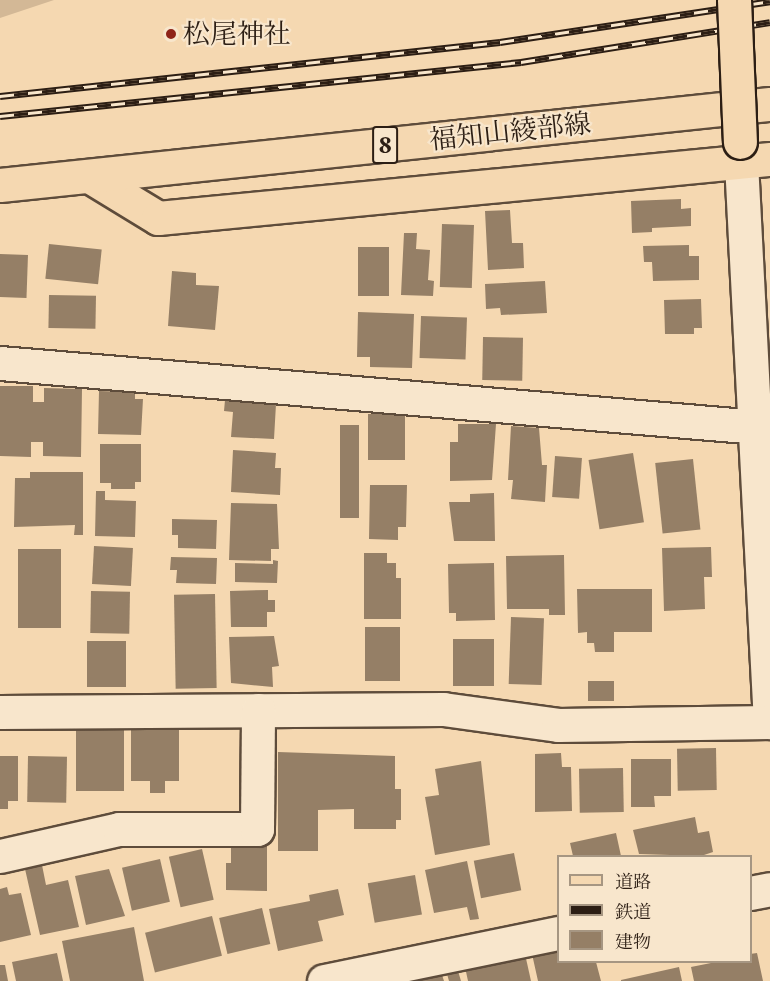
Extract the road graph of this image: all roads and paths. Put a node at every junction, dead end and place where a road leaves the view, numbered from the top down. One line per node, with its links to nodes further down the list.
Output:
1 (734, 0): 3 (main road, bridge)
2 (770, 104): 4 (main road, 福知山綾部線 / 8)
3 (750, 154): 4 (main road); 7 (street)
4 (89, 176): 5 (main road, 福知山綾部線 / 8)
5 (0, 185)
6 (0, 363): 7 (street)
7 (762, 429): 10 (street)
8 (258, 710): 9 (street); 10 (street); 11 (street)
9 (0, 712)
10 (770, 722)
11 (0, 856)
12 (770, 889): 13 (street)
13 (752, 893)
14 (557, 933): 15 (street)
15 (324, 981)

